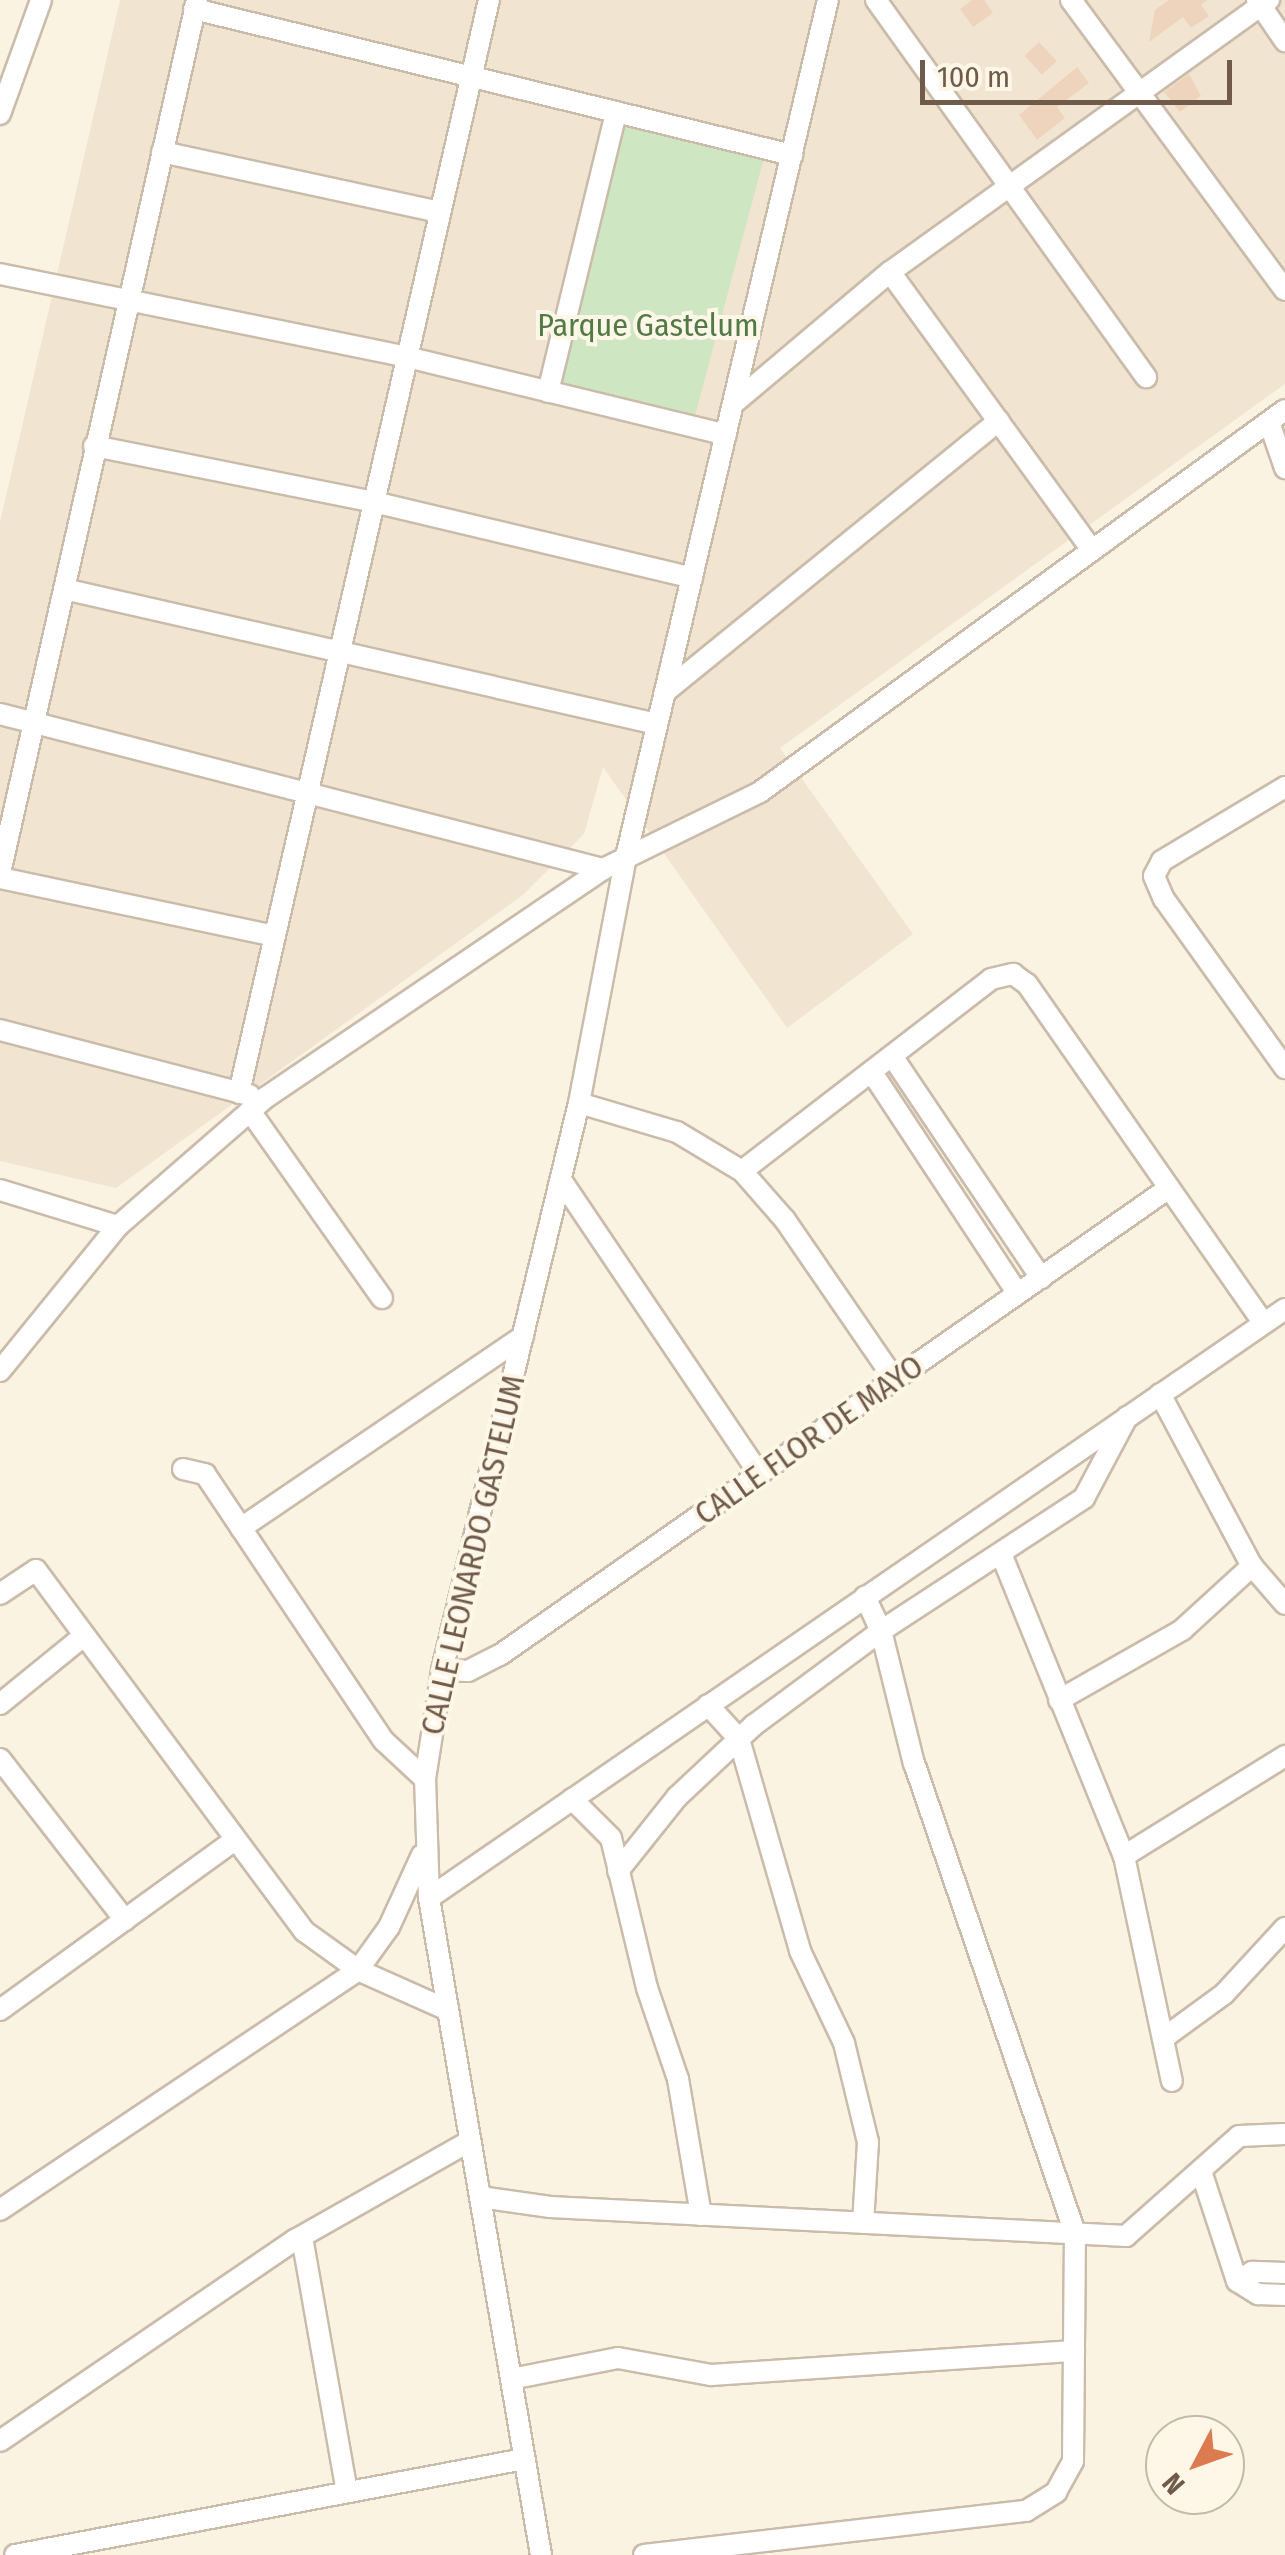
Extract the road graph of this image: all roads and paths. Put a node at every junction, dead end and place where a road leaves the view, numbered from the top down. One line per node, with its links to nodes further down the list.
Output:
1 (41, 0): 10 (street)
2 (488, 0): 9 (street)
3 (828, 0): 15 (street, CALLE LEONARDO GASTELUM)
4 (876, 0): 16 (street)
5 (1071, 0): 11 (street)
6 (1262, 2): 8 (street); 11 (street)
7 (196, 5): 9 (street); 14 (street)
8 (1285, 40)
9 (471, 77): 12 (street); 17 (street)
10 (5, 88): 13 (street)
11 (1139, 92): 16 (street); 20 (street)
12 (616, 112): 15 (street); 24 (street)
13 (0, 114)
14 (162, 152): 17 (street); 21 (street)
15 (792, 154): 25 (street, CALLE LEONARDO GASTELUM)
16 (1009, 186): 18 (street); 23 (street)
17 (440, 212): 22 (street)
18 (890, 272): 25 (street); 27 (street)
19 (0, 274): 21 (street)
20 (1285, 290)
21 (128, 304): 22 (street); 29 (street)
22 (408, 357): 24 (street); 31 (street)
23 (1146, 378)
24 (548, 392): 28 (street)
25 (733, 404): 28 (street, CALLE LEONARDO GASTELUM)
26 (1277, 416): 30 (street); 32 (street)
27 (999, 421): 32 (street); 36 (street)
28 (726, 435): 33 (street, CALLE LEONARDO GASTELUM)
29 (94, 446): 31 (street); 34 (street)
30 (1285, 468)
31 (374, 502): 33 (street); 35 (street)
32 (1092, 550): 42 (street)
33 (692, 578): 36 (street, CALLE LEONARDO GASTELUM)
34 (64, 588): 35 (street); 38 (street)
35 (341, 648): 39 (street); 41 (street)
36 (666, 692): 39 (street, CALLE LEONARDO GASTELUM)
37 (0, 714): 38 (street)
38 (34, 722): 41 (street); 44 (street)
39 (658, 724): 42 (street, CALLE LEONARDO GASTELUM)
40 (1285, 787): 48 (street)
41 (309, 790): 43 (street); 45 (street)
42 (626, 858): 43 (street); 51 (street, CALLE LEONARDO GASTELUM)
43 (603, 869): 50 (street)
44 (0, 876): 45 (street)
45 (271, 935): 50 (street)
46 (0, 1030): 50 (street)
47 (894, 1059): 49 (street); 54 (street); 57 (street)
48 (1285, 1068)
49 (873, 1074): 52 (street); 58 (street)
50 (252, 1101): 56 (street); 59 (street)
51 (579, 1103): 52 (street); 53 (street, CALLE LEONARDO GASTELUM)
52 (742, 1172): 64 (street)
53 (560, 1180): 62 (street, CALLE LEONARDO GASTELUM); 68 (street)
54 (1169, 1188): 57 (street, CALLE FLOR DE MAYO); 61 (street)
55 (0, 1190): 56 (street)
56 (118, 1226): 63 (street)
57 (1040, 1278): 58 (street, CALLE FLOR DE MAYO)
58 (1018, 1294): 64 (street, CALLE FLOR DE MAYO)
59 (382, 1298)
60 (1285, 1309): 61 (street)
61 (1263, 1322): 65 (street)
62 (522, 1336): 69 (street); 77 (street, CALLE LEONARDO GASTELUM)
63 (0, 1371)
64 (894, 1380): 68 (street, CALLE FLOR DE MAYO)
65 (1160, 1394): 66 (street); 71 (street)
66 (1128, 1415): 70 (street); 73 (street)
67 (182, 1469): 69 (street)
68 (759, 1474): 77 (street, CALLE FLOR DE MAYO)
69 (241, 1528): 84 (street)
70 (1002, 1556): 75 (street); 78 (street)
71 (1252, 1566): 74 (street); 78 (street)
72 (0, 1594): 76 (street)
73 (865, 1596): 75 (street); 80 (street)
74 (1285, 1604)
75 (880, 1631): 81 (street); 105 (street)
76 (84, 1635): 79 (street); 86 (street)
77 (442, 1670): 84 (street, CALLE LEONARDO GASTELUM)
78 (1059, 1700): 88 (street)
79 (0, 1704)
80 (708, 1705): 81 (street); 85 (street)
81 (738, 1739): 89 (street); 104 (street)
82 (1285, 1756): 88 (street)
83 (0, 1759): 91 (street)
84 (425, 1779): 87 (street, CALLE LEONARDO GASTELUM)
85 (572, 1799): 89 (street); 90 (street)
86 (236, 1840): 91 (street); 93 (street)
87 (422, 1854): 90 (street, CALLE LEONARDO GASTELUM); 93 (street)
88 (1124, 1856): 96 (street)
89 (618, 1871): 103 (street)
90 (429, 1898): 95 (street, CALLE LEONARDO GASTELUM)
91 (125, 1920): 94 (street)
92 (1285, 1928): 96 (street)
93 (358, 1970): 95 (street); 102 (street)
94 (0, 2010)
95 (448, 2010): 99 (street, CALLE LEONARDO GASTELUM)
96 (1164, 2037): 97 (street)
97 (1172, 2081)
98 (1285, 2134): 100 (street)
99 (470, 2141): 101 (street, CALLE LEONARDO GASTELUM); 106 (street)
100 (1201, 2170): 105 (street); 108 (street)
101 (480, 2198): 103 (street); 111 (street, CALLE LEONARDO GASTELUM)
102 (0, 2210)
103 (701, 2215): 104 (street)
104 (863, 2223): 105 (street)
105 (1075, 2234): 110 (street)
106 (302, 2237): 112 (street); 114 (street)
107 (1285, 2272): 108 (street)
108 (1237, 2280): 109 (street)
109 (1285, 2295)
110 (1074, 2351): 111 (street); 117 (street)
111 (511, 2379): 113 (street, CALLE LEONARDO GASTELUM)
112 (0, 2441)
113 (524, 2459): 114 (street); 116 (street, CALLE LEONARDO GASTELUM)
114 (347, 2492): 115 (street)
115 (15, 2555)
116 (540, 2555)
117 (644, 2555)

